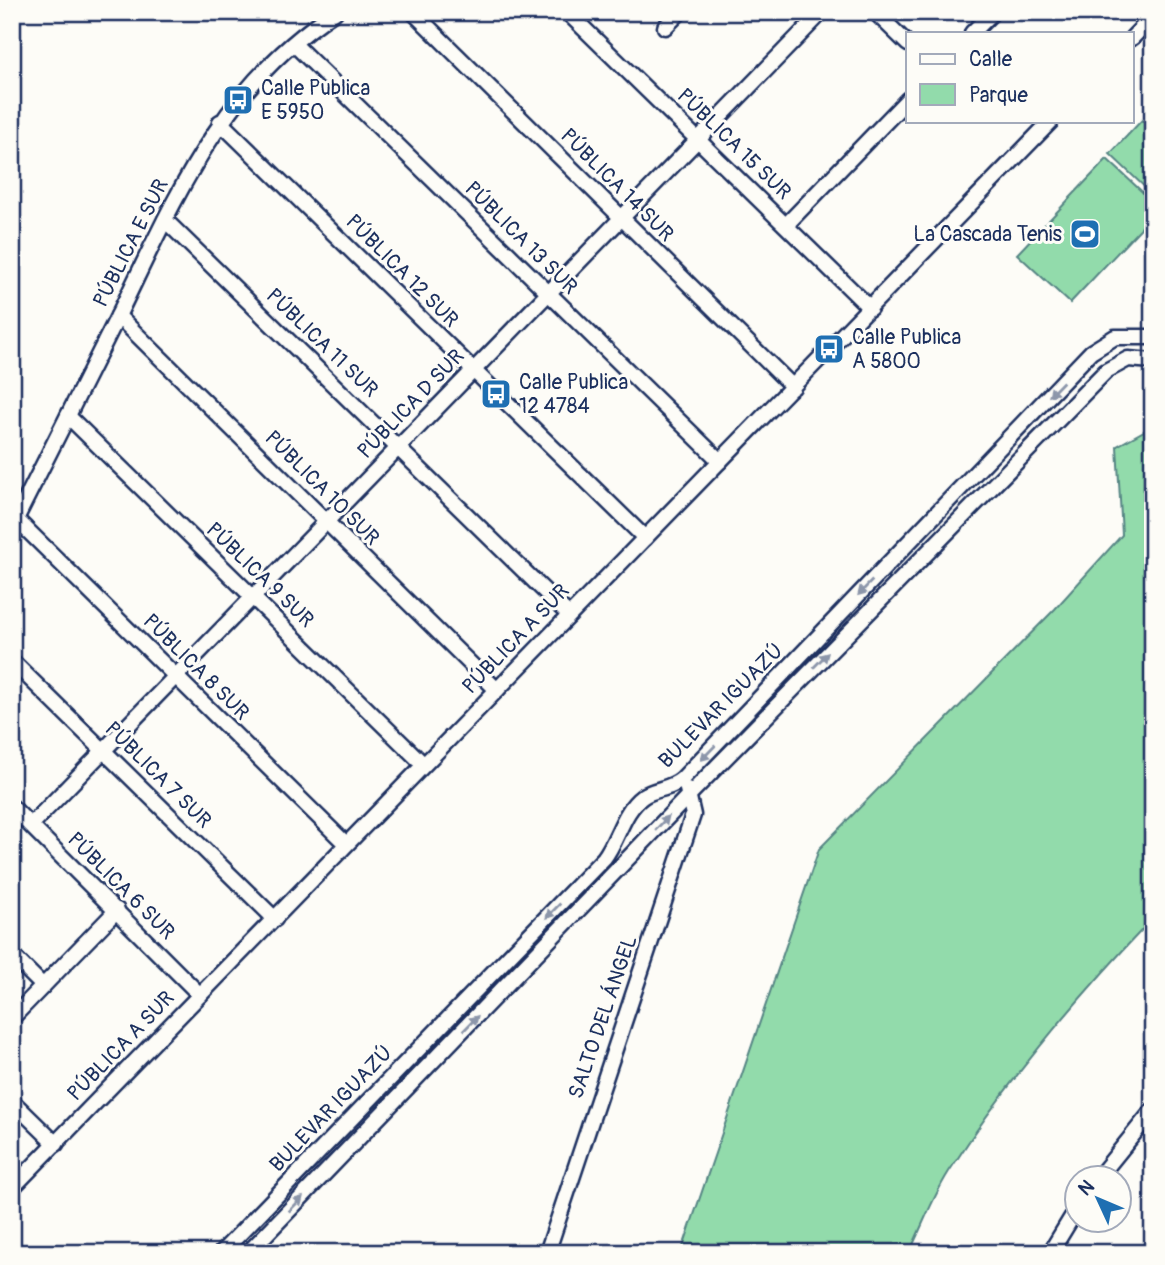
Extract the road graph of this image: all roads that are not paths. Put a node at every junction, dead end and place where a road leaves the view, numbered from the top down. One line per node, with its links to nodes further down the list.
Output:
1 (335, 12): 13 (street, PÚBLICA E SUR)
2 (413, 12): 18 (street, PÚBLICA 14 SUR)
3 (567, 12): 17 (street, PÚBLICA 15 SUR)
4 (680, 12): 9 (street)
5 (822, 12): 17 (street, PÚBLICA D SUR)
6 (875, 12): 12 (street)
7 (993, 12): 10 (street)
8 (1153, 16): 11 (street)
9 (665, 27)
10 (973, 32)
11 (1134, 36)
12 (906, 42)
13 (294, 44): 15 (street, PÚBLICA E SUR); 21 (street, PÚBLICA 13 SUR)
14 (906, 101): 20 (street)
15 (220, 121): 19 (street, PÚBLICA E SUR); 27 (street, PÚBLICA 12 SUR)
16 (1050, 122): 22 (street, PÚBLICA A SUR)
17 (698, 138): 18 (street, PÚBLICA D SUR); 20 (street, PÚBLICA 15 SUR)
18 (621, 218): 21 (street, PÚBLICA D SUR); 29 (street, PÚBLICA 14 SUR)
19 (165, 220): 23 (street, PÚBLICA E SUR); 31 (street, PÚBLICA 11 SUR)
20 (786, 225): 22 (street, PÚBLICA 15 SUR)
21 (547, 293): 27 (street, PÚBLICA D SUR); 32 (street, PÚBLICA 13 SUR)
22 (870, 308): 29 (street, PÚBLICA A SUR)
23 (118, 316): 30 (street, PÚBLICA E SUR); 33 (street, PÚBLICA 10 SUR)
24 (1153, 337): 26 (street, BULEVAR IGUAZÚ)
25 (1153, 361): 28 (street, BULEVAR IGUAZÚ)
26 (1075, 369): 28 (street); 36 (street, BULEVAR IGUAZÚ, one-way to 36)
27 (472, 370): 31 (street, PÚBLICA D SUR); 35 (street, PÚBLICA 12 SUR)
28 (1092, 385): 37 (street, BULEVAR IGUAZÚ)
29 (793, 387): 32 (street, PÚBLICA A SUR)
30 (68, 416): 34 (street, PÚBLICA E SUR); 38 (street, PÚBLICA 9 SUR)
31 (398, 447): 33 (street, PÚBLICA D SUR); 39 (street, PÚBLICA 11 SUR)
32 (720, 461): 35 (street, PÚBLICA A SUR)
33 (326, 521): 38 (street, PÚBLICA D SUR); 42 (street, PÚBLICA 10 SUR)
34 (14, 523): 41 (street, PÚBLICA 8 SUR)
35 (645, 538): 39 (street, PÚBLICA A SUR)
36 (887, 566): 37 (street); 45 (street, BULEVAR IGUAZÚ, one-way to 45)
37 (901, 579): 46 (street, BULEVAR IGUAZÚ, one-way to 37)
38 (252, 597): 41 (street, PÚBLICA D SUR); 44 (street, PÚBLICA 9 SUR)
39 (569, 615): 42 (street, PÚBLICA A SUR)
40 (12, 661): 43 (street, PÚBLICA 7 SUR)
41 (176, 677): 43 (street, PÚBLICA D SUR); 49 (street, PÚBLICA 8 SUR)
42 (497, 690): 44 (street, PÚBLICA A SUR)
43 (103, 750): 48 (street, PÚBLICA D SUR); 53 (street, PÚBLICA 7 SUR)
44 (422, 763): 49 (street, PÚBLICA A SUR)
45 (682, 779): 46 (street); 50 (street, BULEVAR IGUAZÚ)
46 (689, 795): 51 (street, BULEVAR IGUAZÚ, one-way to 46); 68 (street, SALTO DEL ÁNGEL)
47 (12, 807): 48 (street, PÚBLICA 6 SUR)
48 (31, 825): 52 (street, PÚBLICA 6 SUR)
49 (346, 844): 53 (street, PÚBLICA A SUR)
50 (615, 844): 51 (street); 58 (street, BULEVAR IGUAZÚ, one-way to 58)
51 (631, 857): 59 (street, BULEVAR IGUAZÚ, one-way to 51)
52 (117, 910): 55 (street); 56 (street, PÚBLICA 6 SUR)
53 (275, 919): 56 (street, PÚBLICA A SUR)
54 (12, 955): 55 (street)
55 (43, 986): 57 (street)
56 (200, 995): 62 (street, PÚBLICA A SUR)
57 (12, 1018)
58 (428, 1039): 59 (street); 66 (street, BULEVAR IGUAZÚ)
59 (442, 1053): 67 (street, BULEVAR IGUAZÚ, one-way to 59)
60 (12, 1101): 62 (street)
61 (1153, 1110): 63 (street)
62 (56, 1144): 64 (street, PÚBLICA A SUR)
63 (1109, 1164)
64 (12, 1188)
65 (1064, 1229): 69 (street)
66 (228, 1251)
67 (248, 1253)
68 (547, 1253)
69 (1050, 1253)

